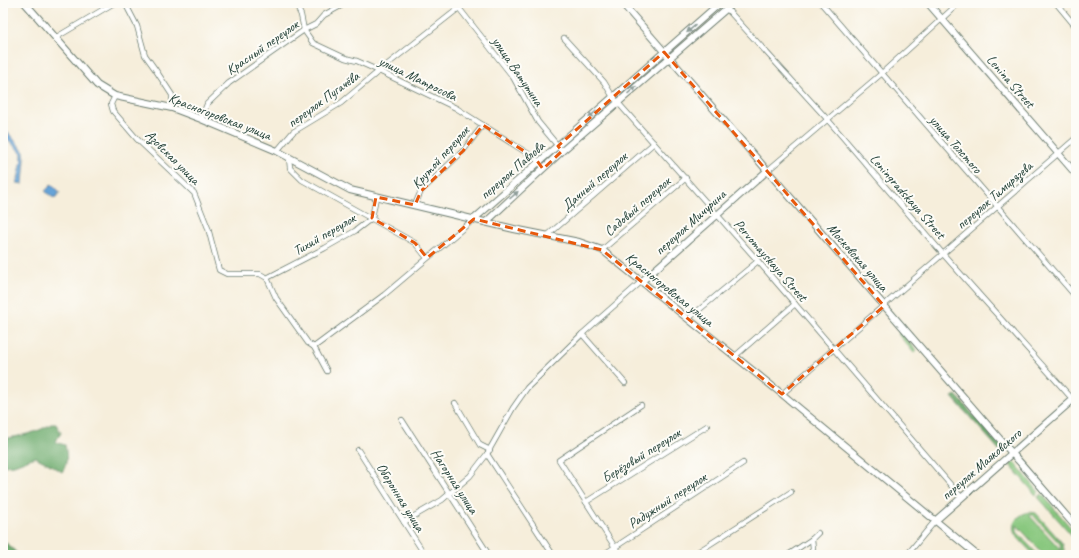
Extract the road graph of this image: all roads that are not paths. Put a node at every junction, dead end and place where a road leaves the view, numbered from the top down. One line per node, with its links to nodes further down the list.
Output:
1 (25, 3): 19 (street)
2 (114, 3): 19 (street)
3 (125, 3): 28 (street)
4 (295, 3): 18 (street, улица Матросова)
5 (346, 3): 18 (street, Красный переулок)
6 (455, 3): 15 (street, улица Ватутина)
7 (622, 3): 21 (street, Московская улица)
8 (720, 3): 21 (street, переулок Павлова, one-way to 21)
9 (733, 3): 14 (street, переулок Павлова)
10 (820, 3): 24 (street, улица Толстого)
11 (928, 3): 16 (street, Lenina Street)
12 (959, 3): 16 (street, переулок Мичурина)
13 (1056, 3): 17 (street)
14 (726, 6): 22 (street, переулок Павлова); 30 (street, Leningradskaya Street)
15 (460, 8): 23 (street, переулок Пугачёва); 34 (street, улица Ватутина)
16 (941, 18): 24 (street, переулок Мичурина); 37 (street, Lenina Street)
17 (1076, 27)
18 (304, 30): 23 (street, улица Матросова); 29 (street, Красный переулок)
19 (55, 38): 25 (street, Красногоровская улица)
20 (564, 38): 26 (street, Pervomayskaya Street)
21 (664, 52): 22 (street, Московская улица); 26 (street, переулок Павлова)
22 (670, 58): 27 (street, переулок Павлова, one-way to 22); 41 (street, Московская улица)
23 (379, 71): 31 (street, улица Матросова); 35 (street, переулок Пугачёва)
24 (881, 74): 30 (street, переулок Мичурина); 46 (street, улица Толстого)
25 (115, 96): 28 (street, Красногоровская улица); 56 (street, Азовская улица)
26 (613, 97): 27 (street, Pervomayskaya Street); 34 (street, переулок Павлова, one-way to 34)
27 (619, 102): 33 (street, Pervomayskaya Street); 36 (street, переулок Павлова)
28 (172, 108): 29 (street, Красногоровская улица)
29 (201, 119): 35 (street, Красногоровская улица)
30 (828, 120): 41 (street, переулок Мичурина); 53 (street, Leningradskaya Street)
31 (483, 124): 39 (street, улица Матросова); 45 (street, Крутой переулок)
32 (1076, 138): 37 (street, переулок Тимирязева)
33 (654, 142): 43 (street, Pervomayskaya Street); 51 (street, Дачный переулок)
34 (558, 146): 36 (street, улица Ватутина); 39 (street, переулок Павлова)
35 (277, 151): 38 (street, Красногоровская улица)
36 (562, 151): 40 (street, переулок Павлова)
37 (1058, 153): 42 (street, Lenina Street); 46 (street, переулок Тимирязева)
38 (288, 158): 44 (street, Красногоровская улица); 48 (street, Красногоровская улица)
39 (538, 163): 40 (street, улица Матросова); 49 (street, переулок Павлова)
40 (544, 168): 50 (street, переулок Павлова, one-way to 40)
41 (767, 171): 47 (street, переулок Мичурина); 60 (street, Московская улица)
42 (1076, 174)
43 (686, 178): 47 (street, Pervomayskaya Street); 52 (street, Садовый переулок)
44 (376, 197): 45 (street, Красногоровская улица); 48 (street, Тихий переулок)
45 (415, 205): 49 (street, Красногоровская улица)
46 (996, 207): 53 (street, переулок Тимирязева); 58 (street, улица Толстого)
47 (717, 215): 55 (street, Pervomayskaya Street); 57 (street, переулок Мичурина)
48 (372, 218): 54 (street, Красногоровская улица); 56 (street, Тихий переулок)
49 (474, 219): 50 (street, Красногоровская улица); 54 (street, переулок Павлова)
50 (486, 222): 51 (street, Красногоровская улица)
51 (548, 235): 52 (street, Красногоровская улица)
52 (602, 250): 57 (street, Красногоровская улица)
53 (943, 254): 60 (street, переулок Тимирязева); 69 (street, Leningradskaya Street)
54 (427, 258): 63 (street, переулок Павлова)
55 (758, 261): 59 (street, Pervomayskaya Street); 61 (street)
56 (268, 278): 63 (street)
57 (641, 282): 61 (street, Красногоровская улица); 62 (street, переулок Мичурина)
58 (1076, 297)
59 (795, 304): 64 (street, Pervomayskaya Street); 65 (street)
60 (884, 306): 64 (street, переулок Тимирязева); 76 (street, Московская улица)
61 (688, 319): 65 (street, Красногоровская улица)
62 (582, 334): 67 (street); 75 (street, переулок Мичурина)
63 (314, 347): 66 (street)
64 (833, 350): 68 (street, переулок Тимирязева); 80 (street, Pervomayskaya Street)
65 (734, 356): 68 (street, Красногоровская улица)
66 (327, 371)
67 (625, 383)
68 (782, 394): 82 (street, Красногоровская улица)
69 (1075, 400): 76 (street, переулок Маяковского)
70 (455, 403): 75 (street)
71 (641, 405): 81 (street)
72 (402, 420): 79 (street, Нагорная улица)
73 (707, 426): 81 (street, Берёзовый переулок)
74 (358, 450): 83 (street, Оборонная улица)
75 (489, 452): 79 (street, переулок Мичурина); 90 (street)
76 (1011, 453): 80 (street, переулок Маяковского); 84 (street, Московская улица)
77 (743, 463): 87 (street, Радужный переулок)
78 (791, 492): 93 (street)
79 (449, 494): 83 (street, переулок Мичурина); 89 (street, Нагорная улица)
80 (961, 497): 82 (street, переулок Маяковского)
81 (586, 502): 87 (street)
82 (934, 520): 96 (street, переулок Маяковского); 97 (street, Красногоровская улица)
83 (404, 522): 88 (street, Оборонная улица)
84 (1076, 527)
85 (818, 533): 86 (street)
86 (812, 539): 94 (street); 95 (street)
87 (615, 547): 91 (street, Радужный переулок); 92 (street)
88 (425, 555)
89 (489, 555)
90 (554, 555)
91 (603, 555)
92 (620, 555)
93 (693, 555)
94 (788, 555)
95 (809, 555)
96 (907, 555)
97 (977, 555)

